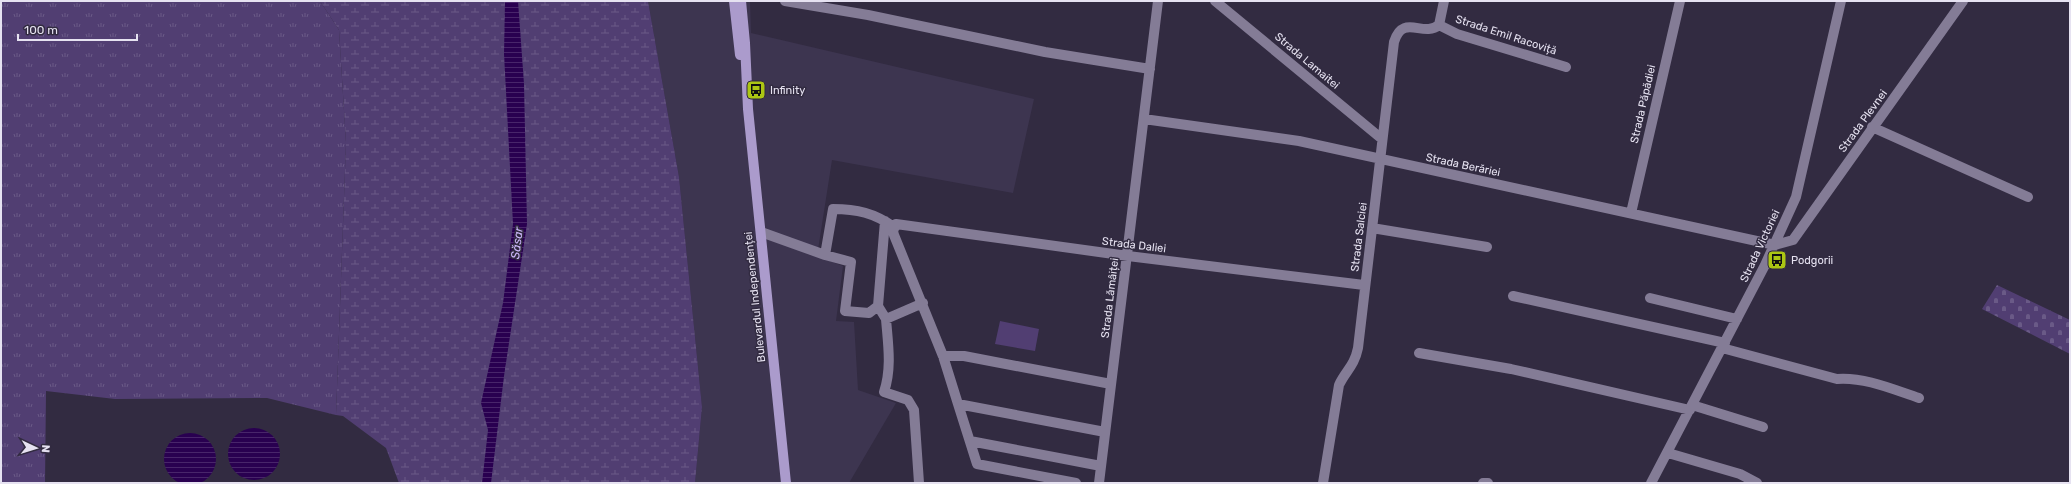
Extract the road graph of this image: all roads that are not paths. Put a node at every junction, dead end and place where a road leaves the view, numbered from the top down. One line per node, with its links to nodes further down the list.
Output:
1 (734, 1): 13 (main road, Bulevardul Independenței)
2 (741, 1): 13 (main road, Bulevardul Independenței)
3 (785, 1): 12 (street)
4 (1156, 1): 12 (street, Strada Lămâiței)
5 (1215, 1): 16 (street, Strada Lamaitei)
6 (1444, 1): 10 (street, Strada Emil Racoviță)
7 (1680, 1): 19 (street, Strada Păpădiei)
8 (1841, 1): 21 (street, Strada Victoriei)
9 (1964, 1): 15 (street, Strada Plevnei)
10 (1439, 25): 11 (street, Strada Emil Racoviță); 16 (street, Strada Salciei)
11 (1566, 67)
12 (1150, 69): 14 (street, Strada Lămâiței)
13 (748, 109): 25 (main road, Bulevardul Independenței)
14 (1144, 118): 17 (street, Strada Berăriei); 29 (street, Strada Lămâiței)
15 (1872, 127): 18 (street); 24 (street, Strada Plevnei)
16 (1382, 139): 17 (street, Strada Salciei)
17 (1380, 160): 19 (street, Strada Berăriei); 23 (street, Strada Salciei)
18 (2028, 197)
19 (1631, 213): 26 (street, Strada Berăriei)
20 (885, 221): 22 (street); 28 (street); 34 (street)
21 (1785, 222): 24 (street); 26 (street, Strada Victoriei)
22 (897, 226): 29 (street, Strada Daliei); 33 (street)
23 (1372, 228): 27 (street); 30 (street, Strada Salciei)
24 (1801, 228): 26 (street, Strada Plevnei)
25 (761, 232): 28 (street); 49 (main road, Bulevardul Independenței)
26 (1775, 245): 36 (street, Strada Victoriei)
27 (1488, 247)
28 (825, 255): 34 (street)
29 (1128, 256): 30 (street, Strada Daliei); 40 (street, Strada Lămâiței)
30 (1364, 285): 53 (street, Strada Salciei)
31 (1513, 296): 37 (street)
32 (1650, 298): 36 (street)
33 (923, 303): 35 (street); 39 (street)
34 (878, 306): 35 (street)
35 (886, 319): 50 (street)
36 (1737, 319): 37 (street, Strada Victoriei)
37 (1723, 345): 41 (street); 43 (street, Strada Victoriei)
38 (1420, 353): 43 (street)
39 (944, 356): 40 (street); 42 (street)
40 (1111, 384): 45 (street, Strada Lămâiței)
41 (1919, 398)
42 (958, 404): 45 (street); 46 (street)
43 (1691, 408): 44 (street); 47 (street, Strada Victoriei)
44 (1763, 426)
45 (1105, 432): 48 (street, Strada Lămâiței)
46 (970, 442): 48 (street); 51 (street)
47 (1668, 453): 56 (street, Strada Victoriei); 57 (street)
48 (1101, 466): 52 (street, Strada Lămâiței)
49 (786, 483)
50 (919, 483)
51 (1076, 483)
52 (1099, 483)
53 (1323, 483)
54 (1483, 483): 55 (street)
55 (1488, 483)
56 (1652, 483)
57 (1757, 483)

